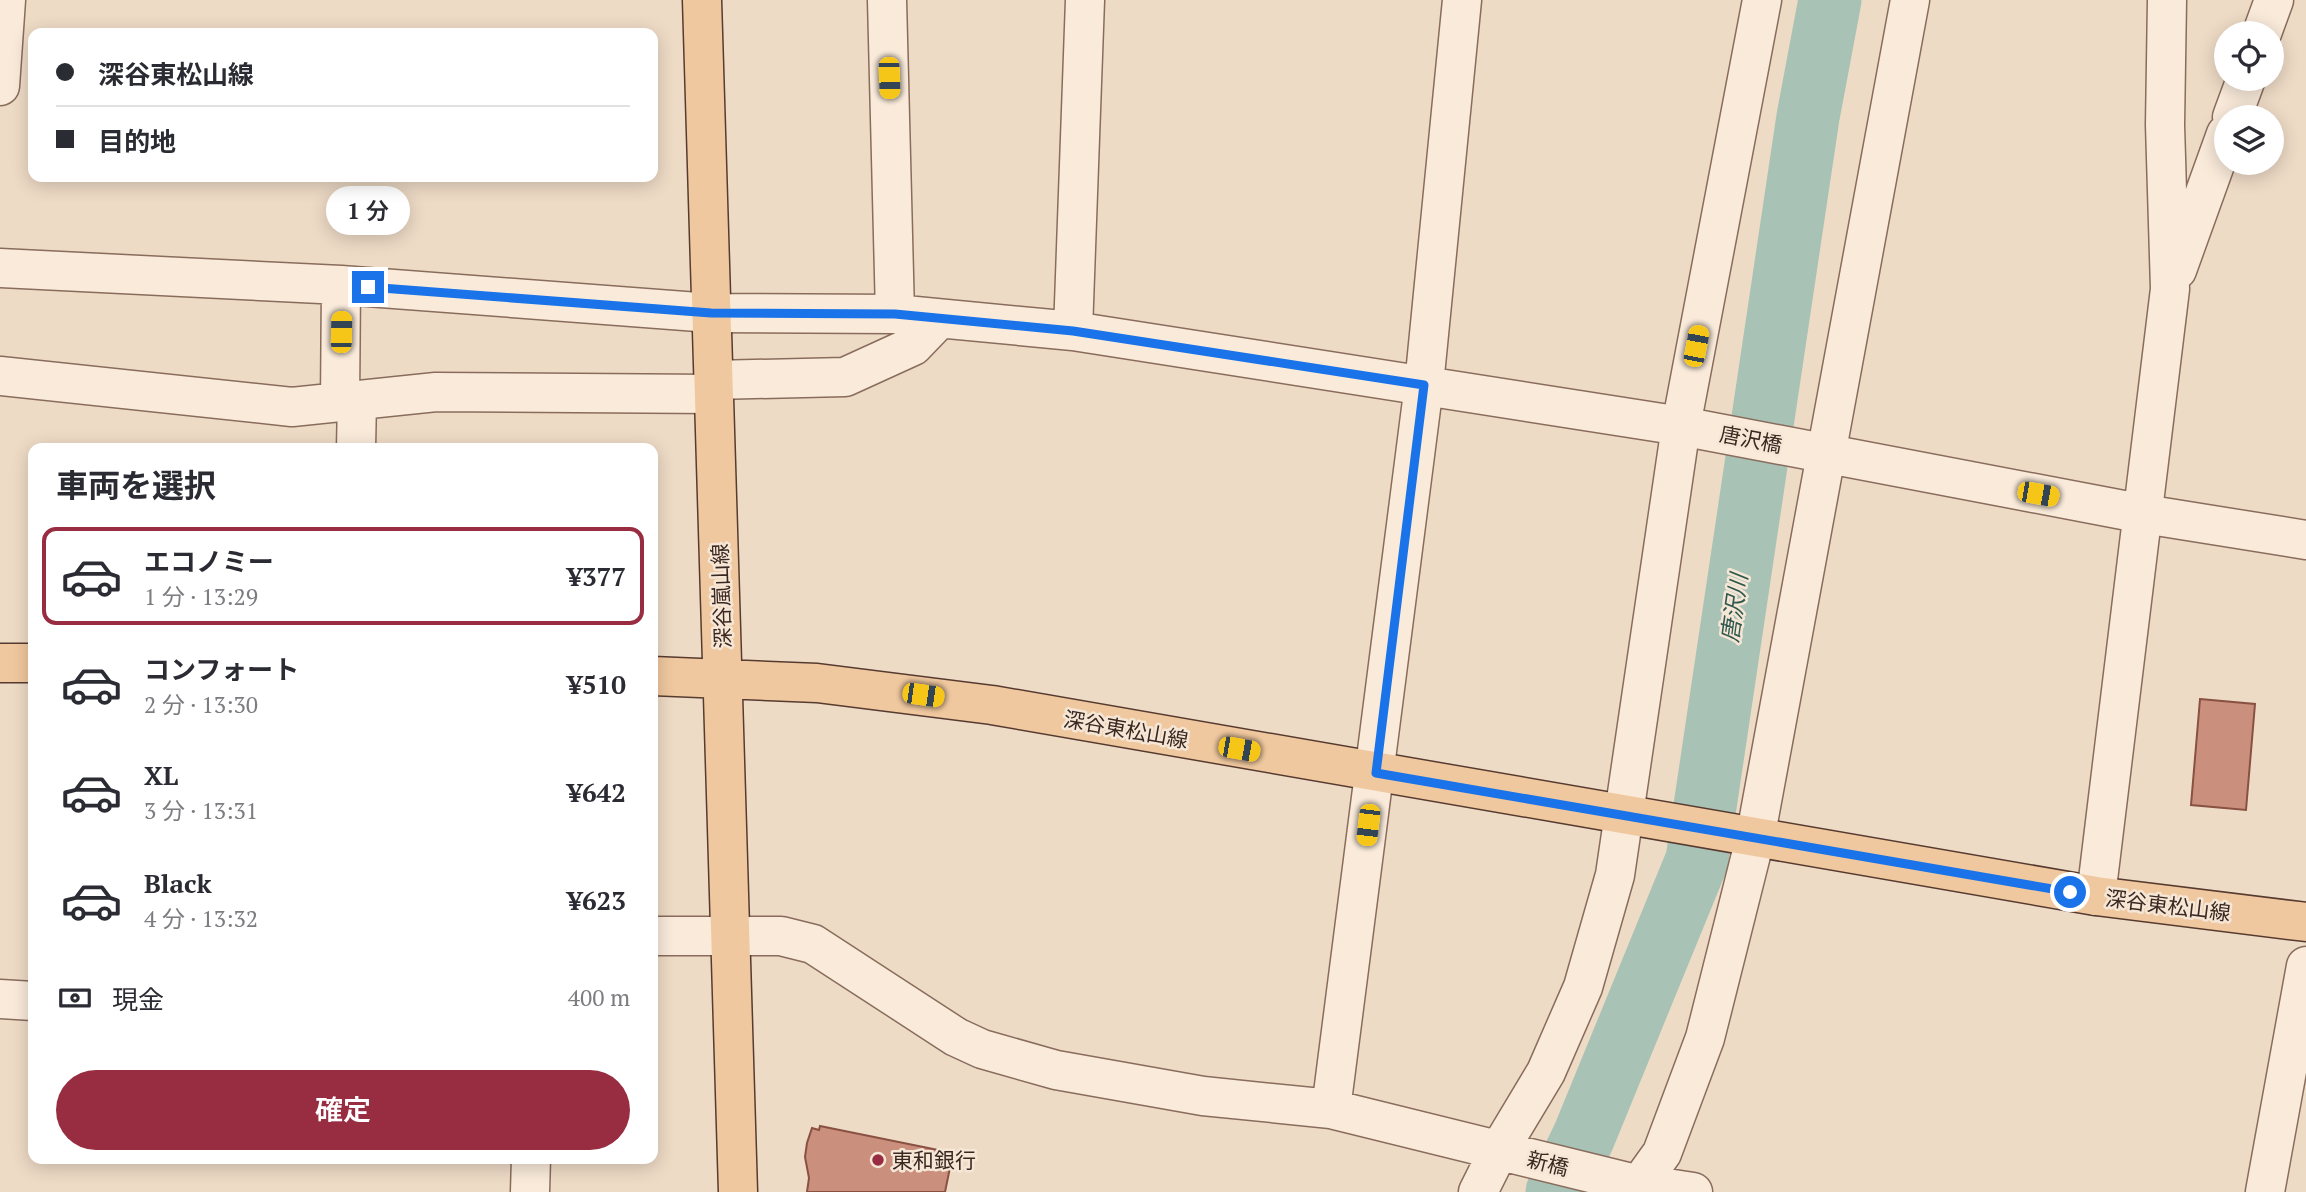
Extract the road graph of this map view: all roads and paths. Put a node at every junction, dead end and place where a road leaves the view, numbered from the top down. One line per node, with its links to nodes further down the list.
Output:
1 (6, 0): 11 (street)
2 (702, 0): 16 (main road, 深谷嵐山線)
3 (887, 0): 17 (street)
4 (1085, 0): 19 (street)
5 (1462, 0): 21 (street)
6 (1762, 0): 24 (street)
7 (1910, 0): 26 (street)
8 (2167, 0): 15 (street)
9 (2274, 0): 10 (street)
10 (2266, 21)
11 (0, 86)
12 (2214, 167): 15 (street)
13 (0, 268): 14 (street, 唐沢橋)
14 (341, 285): 16 (street, 唐沢橋); 23 (street)
15 (2170, 289): 27 (street)
16 (711, 313): 17 (street, 唐沢橋); 22 (main road, 深谷嵐山線)
17 (895, 314): 18 (street, 唐沢橋)
18 (939, 318): 19 (street, 唐沢橋); 22 (street)
19 (1073, 331): 21 (street, 唐沢橋)
20 (0, 376): 23 (street)
21 (1424, 385): 24 (street, 唐沢橋); 33 (street)
22 (713, 387): 23 (street); 32 (main road, 深谷嵐山線)
23 (349, 401): 25 (street)
24 (1688, 427): 26 (street, 唐沢橋); 34 (street)
25 (355, 443)
26 (1816, 452): 27 (street, 唐沢橋); 35 (street)
27 (2144, 514): 28 (street, 唐沢橋); 36 (street)
28 (2306, 540)
29 (0, 663): 30 (main road)
30 (28, 663)
31 (658, 676): 32 (main road, 深谷東松山線)
32 (724, 680): 33 (main road, 深谷東松山線); 38 (main road, 深谷嵐山線)
33 (1376, 773): 34 (main road, 深谷東松山線); 43 (street)
34 (1630, 817): 35 (main road, 深谷東松山線); 44 (street)
35 (1748, 838): 36 (main road, 深谷東松山線); 46 (street)
36 (2096, 896): 37 (main road, 深谷東松山線)
37 (2306, 922)
38 (731, 935): 39 (street, 新橋); 43 (street, 新橋); 48 (main road, 深谷嵐山線)
39 (658, 936)
40 (2306, 966): 51 (street)
41 (0, 999): 42 (street)
42 (28, 1001)
43 (1331, 1109): 44 (street, 新橋)
44 (1505, 1153): 46 (street, 新橋); 49 (street)
45 (531, 1164): 47 (street)
46 (1633, 1186): 50 (street, 新橋)
47 (530, 1192)
48 (738, 1192)
49 (1478, 1192)
50 (1693, 1192)
51 (2265, 1192)

